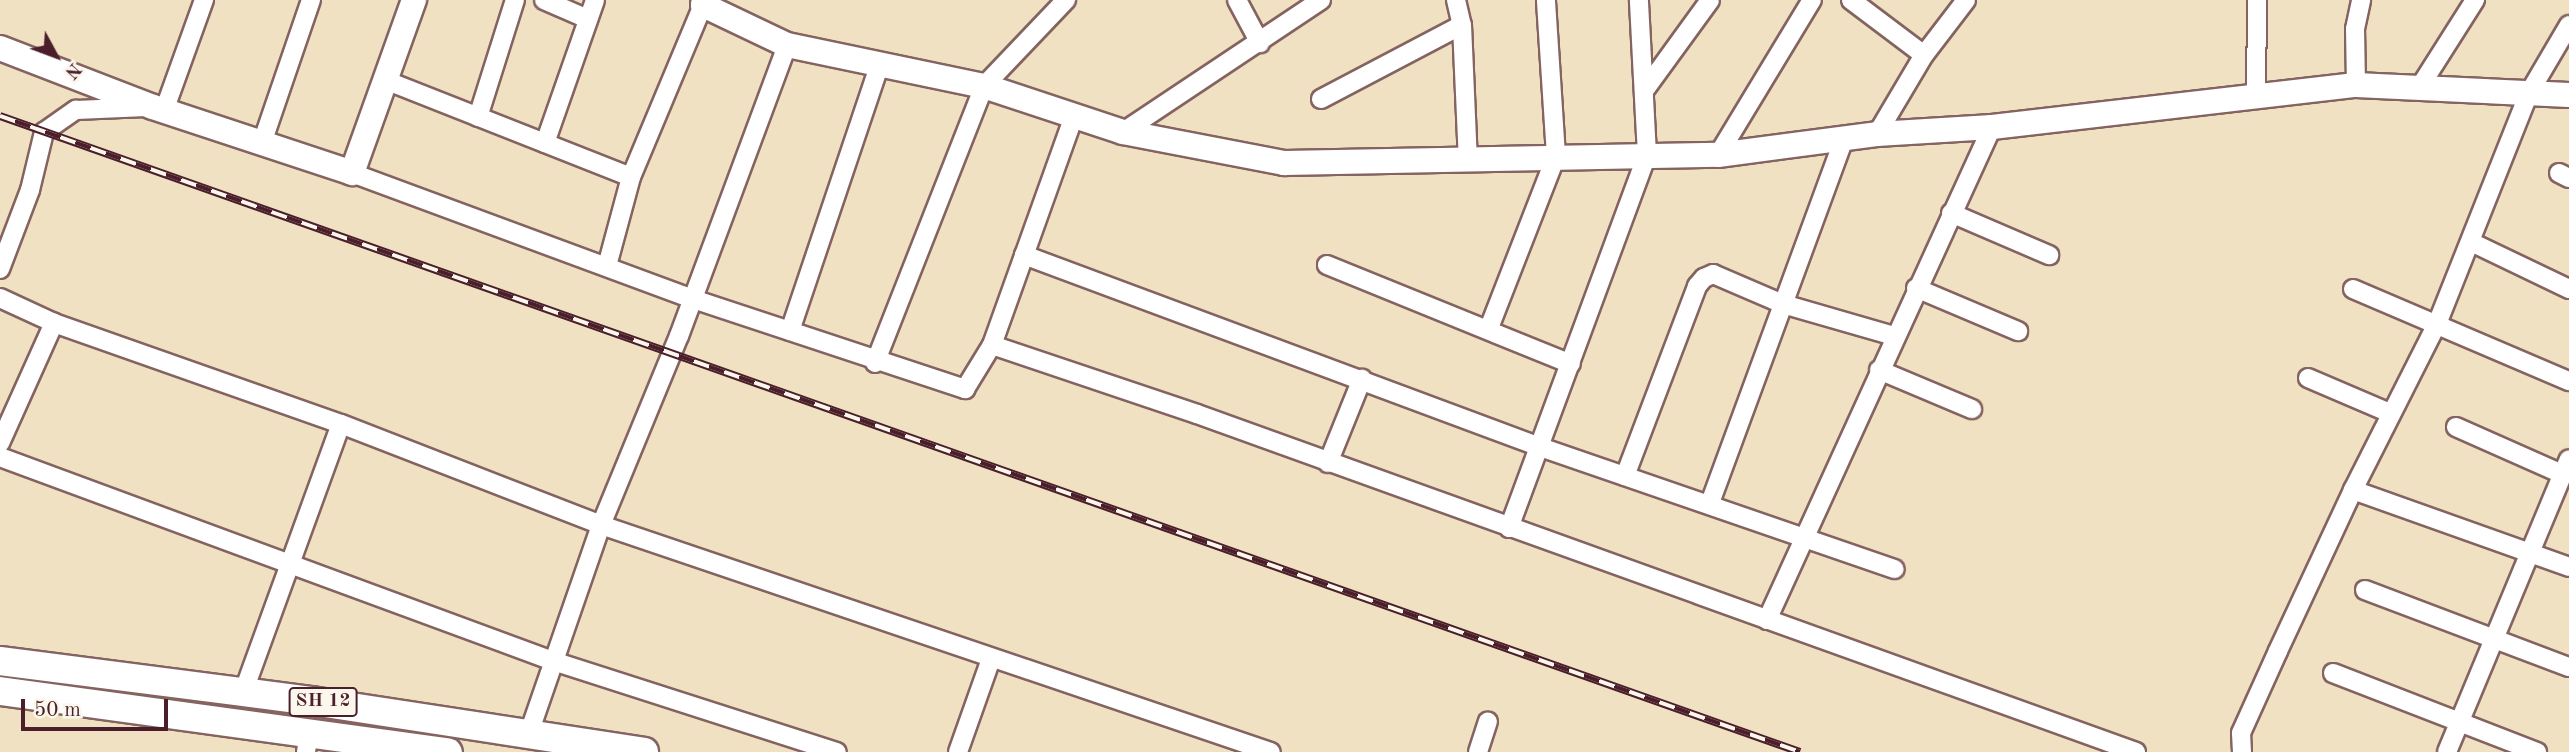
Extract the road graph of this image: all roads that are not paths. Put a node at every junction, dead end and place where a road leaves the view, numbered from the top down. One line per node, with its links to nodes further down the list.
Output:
1 (204, 0): 38 (street)
2 (311, 0): 45 (street)
3 (414, 0): 30 (street)
4 (515, 0): 40 (street)
5 (544, 0): 21 (street)
6 (595, 0): 21 (street)
7 (1066, 0): 29 (street)
8 (1237, 0): 24 (street)
9 (1321, 0): 24 (street)
10 (1456, 0): 22 (street)
11 (1546, 0): 49 (street)
12 (1639, 0): 33 (street)
13 (1710, 0): 33 (street)
14 (1812, 0): 48 (street)
15 (1851, 0): 27 (street)
16 (1966, 0): 27 (street)
17 (2257, 0): 36 (street)
18 (2361, 0): 31 (street)
19 (2475, 0): 32 (street)
20 (703, 3): 25 (street); 52 (street)
21 (588, 19): 46 (street)
22 (1462, 25): 37 (street); 50 (street)
23 (2569, 25): 34 (street)
24 (1260, 43): 42 (street)
25 (787, 45): 28 (street); 64 (street)
26 (0, 48): 38 (street)
27 (1924, 55): 43 (street)
28 (880, 64): 29 (street); 69 (street)
29 (990, 78): 39 (street); 73 (street)
30 (385, 80): 40 (street); 51 (street)
31 (2356, 85): 32 (street); 36 (street)
32 (2421, 85): 34 (street)
33 (1644, 91): 47 (street)
34 (2529, 93): 35 (street); 54 (street)
35 (2569, 95)
36 (2256, 97): 41 (street)
37 (1321, 99)
38 (158, 109): 45 (street); 59 (street)
39 (1074, 116): 42 (street); 55 (street)
40 (478, 117): 46 (street)
41 (1992, 127): 43 (street); 53 (street)
42 (1123, 132): 50 (street)
43 (1877, 134): 44 (street)
44 (1844, 138): 48 (street); 65 (street)
45 (262, 143): 51 (street)
46 (545, 143): 52 (street)
47 (1647, 155): 48 (street); 49 (street); 74 (street)
48 (1718, 155)
49 (1556, 156): 50 (street); 68 (street)
50 (1468, 163)
51 (352, 173): 58 (street)
52 (631, 177): 58 (street)
53 (1951, 213): 56 (street); 60 (street)
54 (2471, 242): 62 (street); 67 (street)
55 (1024, 255): 72 (street); 77 (street)
56 (2049, 256)
57 (1327, 265): 68 (street)
58 (607, 266): 64 (street)
59 (0, 269)
60 (1916, 288): 70 (street); 71 (street)
61 (2353, 289): 67 (street)
62 (2569, 289)
63 (0, 298): 66 (street)
64 (693, 299): 69 (street); 91 (street)
65 (1783, 304): 71 (street); 88 (street); 90 (street)
66 (54, 323): 81 (street); 83 (street)
67 (2437, 324): 78 (street); 80 (street)
68 (1489, 328): 74 (street)
69 (790, 331): 73 (street)
70 (2018, 331)
71 (1894, 336): 75 (street)
72 (992, 345): 73 (street); 86 (street)
73 (875, 363)
74 (1571, 363): 84 (street)
75 (1879, 370): 79 (street); 93 (street)
76 (2308, 378): 80 (street)
77 (1362, 379): 84 (street); 86 (street)
78 (2569, 381)
79 (1972, 409)
80 (2390, 414): 89 (street)
81 (341, 424): 91 (street); 95 (street)
82 (2456, 427): 87 (street)
83 (0, 443)
84 (1540, 447): 88 (street); 92 (street)
85 (0, 457): 95 (street)
86 (1328, 463): 92 (street)
87 (2566, 467): 94 (street)
88 (1625, 476): 90 (street)
89 (2353, 490): 94 (street); 119 (street)
90 (1710, 503): 93 (street)
91 (601, 525): 101 (street); 103 (street)
92 (1509, 528): 99 (street)
93 (1802, 537): 97 (street); 99 (street)
94 (2528, 550): 96 (street); 100 (street)
95 (288, 567): 103 (street); 107 (street)
96 (2569, 567)
97 (1895, 569)
98 (2365, 590): 100 (street)
99 (1767, 620): 118 (street)
100 (2492, 639): 104 (street); 109 (street)
101 (990, 659): 115 (street); 116 (street)
102 (0, 661): 107 (main road, SH 12)
103 (553, 662): 110 (street); 114 (street)
104 (2569, 667)
105 (2333, 673): 109 (street)
106 (0, 691): 111 (main road, SH 12)
107 (243, 693): 110 (main road, SH 12)
108 (1488, 722): 117 (street)
109 (2459, 722): 120 (street); 121 (street)
110 (529, 733): 113 (main road, SH 12)
111 (307, 741): 112 (main road, SH 12)
112 (448, 752)
113 (644, 752)
114 (837, 752)
115 (958, 752)
116 (1271, 752)
117 (1478, 752)
118 (2136, 752)
119 (2242, 752)
120 (2447, 752)
121 (2537, 752)

